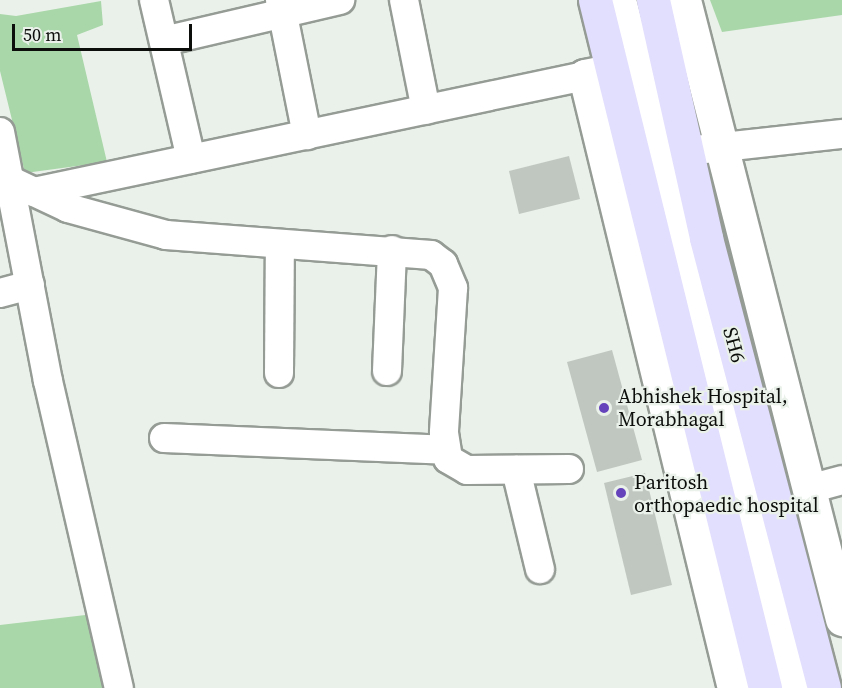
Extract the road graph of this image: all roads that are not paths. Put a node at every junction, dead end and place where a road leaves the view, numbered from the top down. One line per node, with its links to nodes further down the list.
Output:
1 (154, 0): 10 (street)
2 (340, 0): 9 (street)
3 (404, 0): 12 (street)
4 (595, 0): 11 (main road)
5 (619, 0): 11 (street)
6 (625, 0): 11 (street)
7 (653, 0): 17 (main road, SH6)
8 (684, 0): 16 (street)
9 (281, 6): 10 (street); 14 (street)
10 (164, 41): 18 (street)
11 (611, 65): 12 (street); 35 (street); 36 (main road); 37 (street)
12 (426, 110): 14 (street)
13 (0, 132): 19 (street)
14 (307, 135): 18 (street)
15 (842, 135): 16 (street)
16 (720, 148): 17 (street); 31 (street)
17 (687, 151): 38 (main road, SH6)
18 (191, 159): 19 (street)
19 (13, 173): 20 (street); 22 (street)
20 (280, 244): 21 (street); 25 (street)
21 (392, 250): 24 (street); 27 (street)
22 (30, 285): 23 (street); 34 (street)
23 (0, 293)
24 (387, 371)
25 (279, 373)
26 (164, 438): 27 (street)
27 (445, 450): 29 (street)
28 (569, 469): 29 (street)
29 (516, 470): 32 (street)
30 (842, 480): 31 (street)
31 (808, 489): 33 (street)
32 (540, 569)
33 (842, 619)
34 (119, 688)
35 (734, 688)
36 (765, 688)
37 (797, 688)
38 (824, 688)

